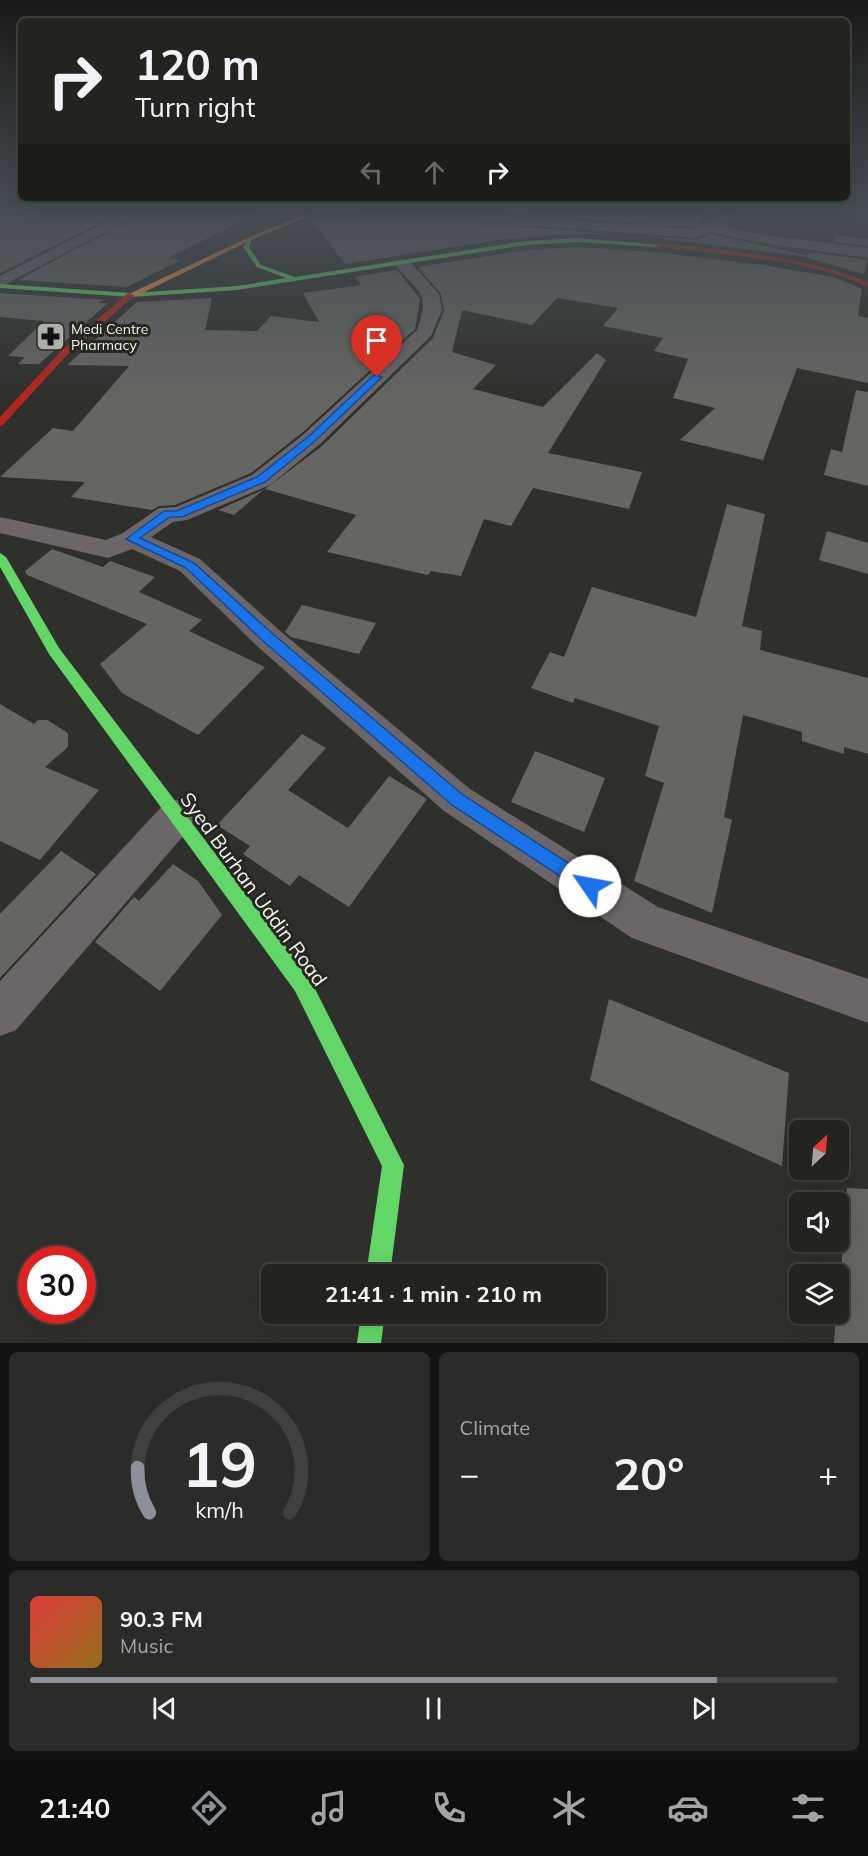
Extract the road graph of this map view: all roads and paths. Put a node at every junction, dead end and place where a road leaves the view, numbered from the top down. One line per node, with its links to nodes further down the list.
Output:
1 (21, 273): 8 (street)
2 (177, 273): 10 (main road)
3 (270, 273): 7 (main road)
4 (344, 273): 7 (main road)
5 (411, 273): 13 (street)
6 (843, 273): 9 (main road)
7 (300, 280): 10 (main road)
8 (0, 284): 10 (main road)
9 (868, 284)
10 (130, 295): 11 (main road)
11 (0, 423)
12 (0, 525): 13 (street)
13 (132, 539): 16 (street)
14 (0, 557): 15 (main road, Syed Burhan Uddin Road)
15 (177, 816): 17 (street); 18 (main road, Syed Burhan Uddin Road)
16 (868, 1001)
17 (0, 1014)
18 (380, 1264)
19 (372, 1324): 20 (main road)
20 (369, 1343)

